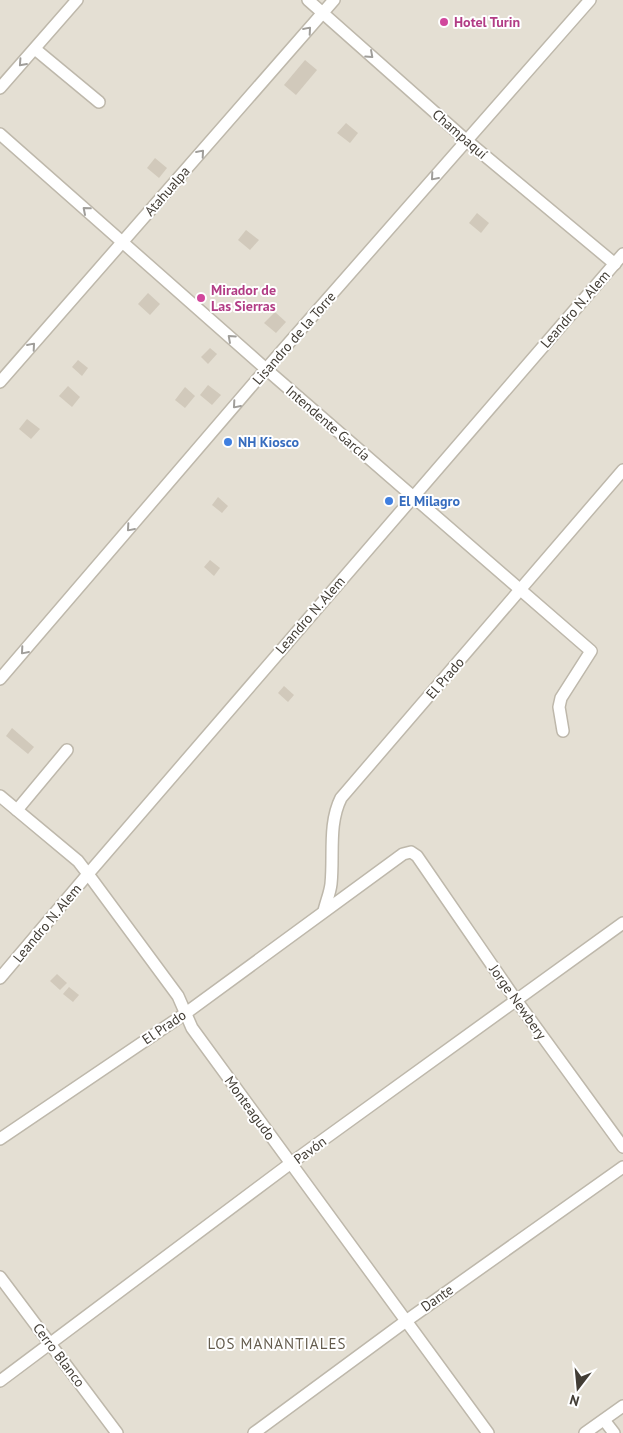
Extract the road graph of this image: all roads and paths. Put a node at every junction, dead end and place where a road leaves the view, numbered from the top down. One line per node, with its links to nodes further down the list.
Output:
1 (77, 0): 6 (street)
2 (308, 0): 5 (street, Champaquí)
3 (334, 0): 5 (street, Atahualpa)
4 (590, 0): 10 (street, Lisandro de la Torre)
5 (323, 13): 10 (street, Champaquí, one-way to 10); 11 (street, Atahualpa, one-way to 5)
6 (35, 49): 7 (street, one-way to 7); 8 (street)
7 (0, 88)
8 (99, 102)
9 (0, 134): 11 (street, Intendente García, one-way to 9)
10 (466, 140): 13 (street, Champaquí); 14 (street, Lisandro de la Torre, one-way to 14)
11 (122, 242): 14 (street, Intendente García, one-way to 11); 15 (street, Atahualpa, one-way to 11)
12 (623, 254): 13 (street, Leandro N. Alem)
13 (614, 264): 17 (street, Leandro N. Alem)
14 (266, 369): 17 (street, Intendente García); 19 (street, Lisandro de la Torre, one-way to 19)
15 (0, 382)
16 (623, 470): 18 (street, El Prado)
17 (412, 497): 18 (street, Intendente García); 25 (street, Leandro N. Alem)
18 (520, 590): 20 (street, Intendente García); 26 (street, El Prado)
19 (0, 679)
20 (563, 732)
21 (68, 750): 23 (street)
22 (0, 796): 23 (street, Monteagudo)
23 (17, 810): 25 (street, Monteagudo)
24 (417, 856): 27 (street, El Prado); 31 (street, Jorge Newbery)
25 (88, 874): 30 (street, Leandro N. Alem); 32 (street, Monteagudo)
26 (331, 885): 27 (street); 28 (street, El Prado)
27 (345, 896): 28 (street, El Prado)
28 (324, 911): 32 (street, El Prado)
29 (623, 923): 31 (street, Pavón)
30 (0, 978)
31 (516, 1000): 34 (street, Jorge Newbery); 35 (street, Pavón)
32 (186, 1012): 33 (street, El Prado); 35 (street, Monteagudo)
33 (0, 1139)
34 (623, 1147)
35 (292, 1163): 38 (street, Monteagudo); 39 (street, Pavón)
36 (623, 1167): 38 (street, Dante)
37 (0, 1277): 39 (street, Cerro Blanco)
38 (406, 1321): 43 (street, Dante); 46 (street, Monteagudo)
39 (50, 1342): 40 (street, Pavón); 44 (street, Cerro Blanco)
40 (0, 1381)
41 (623, 1406): 42 (street)
42 (604, 1420): 47 (street); 48 (street)
43 (268, 1429): 45 (street, Dante)
44 (117, 1433)
45 (254, 1433)
46 (488, 1433)
47 (585, 1433)
48 (614, 1433)

